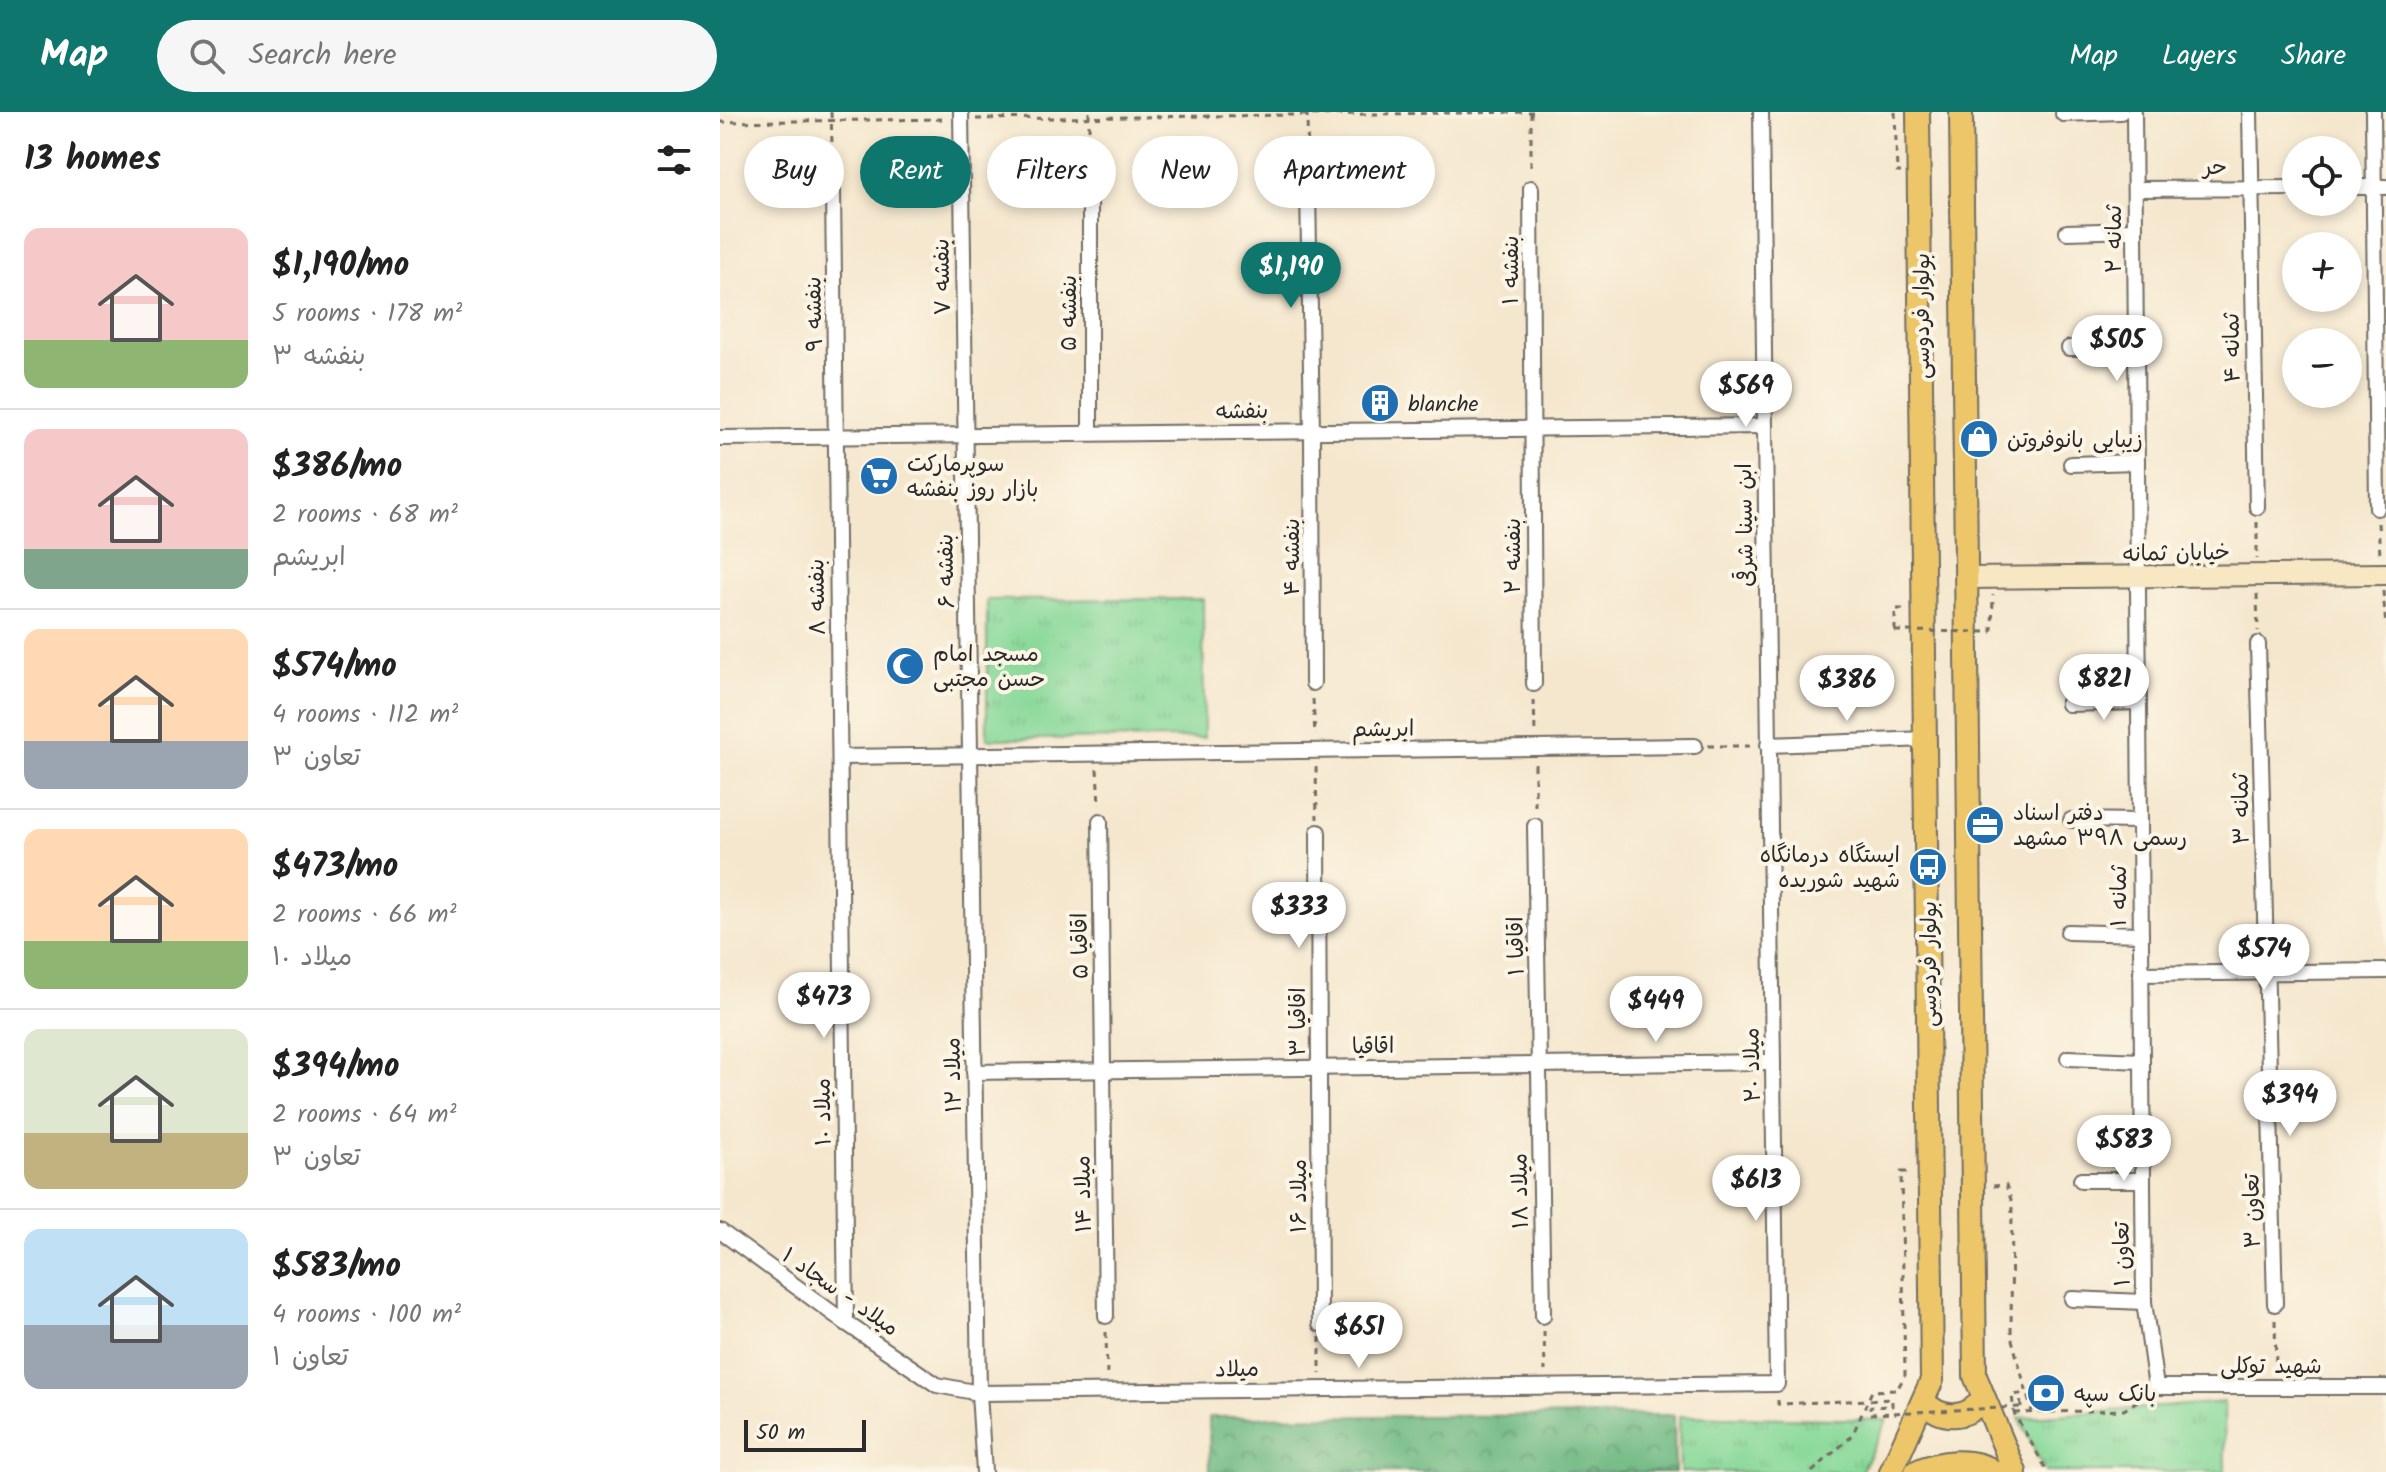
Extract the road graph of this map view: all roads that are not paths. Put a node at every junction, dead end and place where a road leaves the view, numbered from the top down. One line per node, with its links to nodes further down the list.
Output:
1 (1761, 112): 22 (street, ابن سینا شرقی)
2 (1918, 112): 41 (main road, بولوار فردوسی)
3 (1961, 112): 35 (main road, بولوار فردوسی)
4 (2121, 112): 8 (street)
5 (2134, 112): 14 (street, ثمانه ۲)
6 (2250, 112): 12 (street, ثمانه ۴)
7 (2373, 112): 10 (street)
8 (2063, 114)
9 (961, 116): 26 (street, بنفشه ۷)
10 (2380, 187): 32 (street)
11 (1531, 188): 23 (street, بنفشه ۱)
12 (2250, 188): 13 (street, حر); 14 (street, حر); 31 (street, ثمانه ۴)
13 (2282, 188)
14 (2135, 189): 18 (street, ثمانه ۲)
15 (833, 208): 27 (street, بنفشه ۹)
16 (1090, 208): 25 (street, بنفشه ۵)
17 (1308, 208): 24 (street, بنفشه ۴)
18 (2135, 230): 19 (street); 20 (street, ثمانه ۲)
19 (2067, 232)
20 (2136, 347): 21 (street); 29 (street, ثمانه ۲)
21 (2069, 348)
22 (1765, 426): 23 (street, بنفشه); 42 (street, ابن سینا شرقی)
23 (1533, 428): 24 (street, بنفشه); 38 (street, بنفشه ۲)
24 (1312, 431): 25 (street, بنفشه); 37 (street, بنفشه ۴)
25 (1090, 433): 26 (street, بنفشه)
26 (965, 435): 27 (street, بنفشه); 44 (street, بنفشه ۶)
27 (836, 436): 28 (street, بنفشه); 45 (street, بنفشه ۸)
28 (720, 438)
29 (2137, 462): 30 (street); 34 (street, ثمانه ۲)
30 (2071, 464)
31 (2257, 507)
32 (2377, 508)
33 (2386, 574): 34 (street, خیابان ثمانه)
34 (2138, 576): 35 (street, خیابان ثمانه); 39 (street, ثمانه ۱)
35 (1966, 578): 78 (main road, بولوار فردوسی)
36 (2258, 644): 54 (street, ثمانه ۳)
37 (1313, 683)
38 (1534, 684)
39 (2139, 702): 40 (street); 48 (street, ثمانه ۱)
40 (2068, 704)
41 (1927, 739): 42 (street); 79 (main road, بولوار فردوسی)
42 (1768, 745): 58 (street, میلاد ۲۰)
43 (1695, 746): 44 (street, ابریشم)
44 (969, 755): 45 (street, ابریشم); 62 (street, میلاد ۱۲)
45 (840, 757): 71 (street, میلاد ۱۰)
46 (2071, 820): 48 (street)
47 (1100, 821): 61 (street, اقاقیا ۵)
48 (2140, 821): 52 (street, ثمانه ۱)
49 (1535, 826): 59 (street, اقاقیا ۱)
50 (1318, 832): 60 (street, اقاقیا ۳)
51 (2068, 932): 52 (street)
52 (2141, 934): 55 (street, ثمانه ۱)
53 (2386, 971): 54 (street)
54 (2266, 973): 55 (street); 68 (street, تعاون ۳)
55 (2141, 974): 57 (street, تعاون ۱)
56 (2068, 1058): 57 (street)
57 (2142, 1061): 64 (street, تعاون ۱)
58 (1773, 1062): 59 (street, اقاقیا); 73 (street, میلاد ۲۰)
59 (1539, 1065): 60 (street, اقاقیا); 70 (street, میلاد ۱۸)
60 (1319, 1068): 61 (street, اقاقیا); 72 (street, میلاد ۱۶)
61 (1103, 1071): 62 (street, اقاقیا); 69 (street, میلاد ۱۴)
62 (974, 1072): 77 (street, میلاد ۱۲)
63 (2081, 1180): 64 (street)
64 (2143, 1180): 67 (street, تعاون ۱)
65 (720, 1231): 71 (street, میلاد - سجاد ۱)
66 (2072, 1299): 67 (street)
67 (2144, 1302): 75 (street, تعاون ۱)
68 (2275, 1304)
69 (1106, 1316)
70 (1543, 1316)
71 (846, 1323): 74 (street, میلاد - سجاد ۱)
72 (1320, 1324)
73 (1777, 1384): 77 (street, میلاد)
74 (937, 1385): 77 (street, میلاد)
75 (2156, 1387): 76 (street, شهید توکلی)
76 (2386, 1387)
77 (979, 1393): 80 (street, میلاد ۱۲)
78 (1983, 1398): 79 (main road); 84 (main road, بولوار فردوسی)
79 (1923, 1401): 81 (main road, بولوار فردوسی)
80 (984, 1472)
81 (1891, 1472)
82 (1916, 1472): 83 (main road)
83 (1995, 1472)
84 (2015, 1472)

